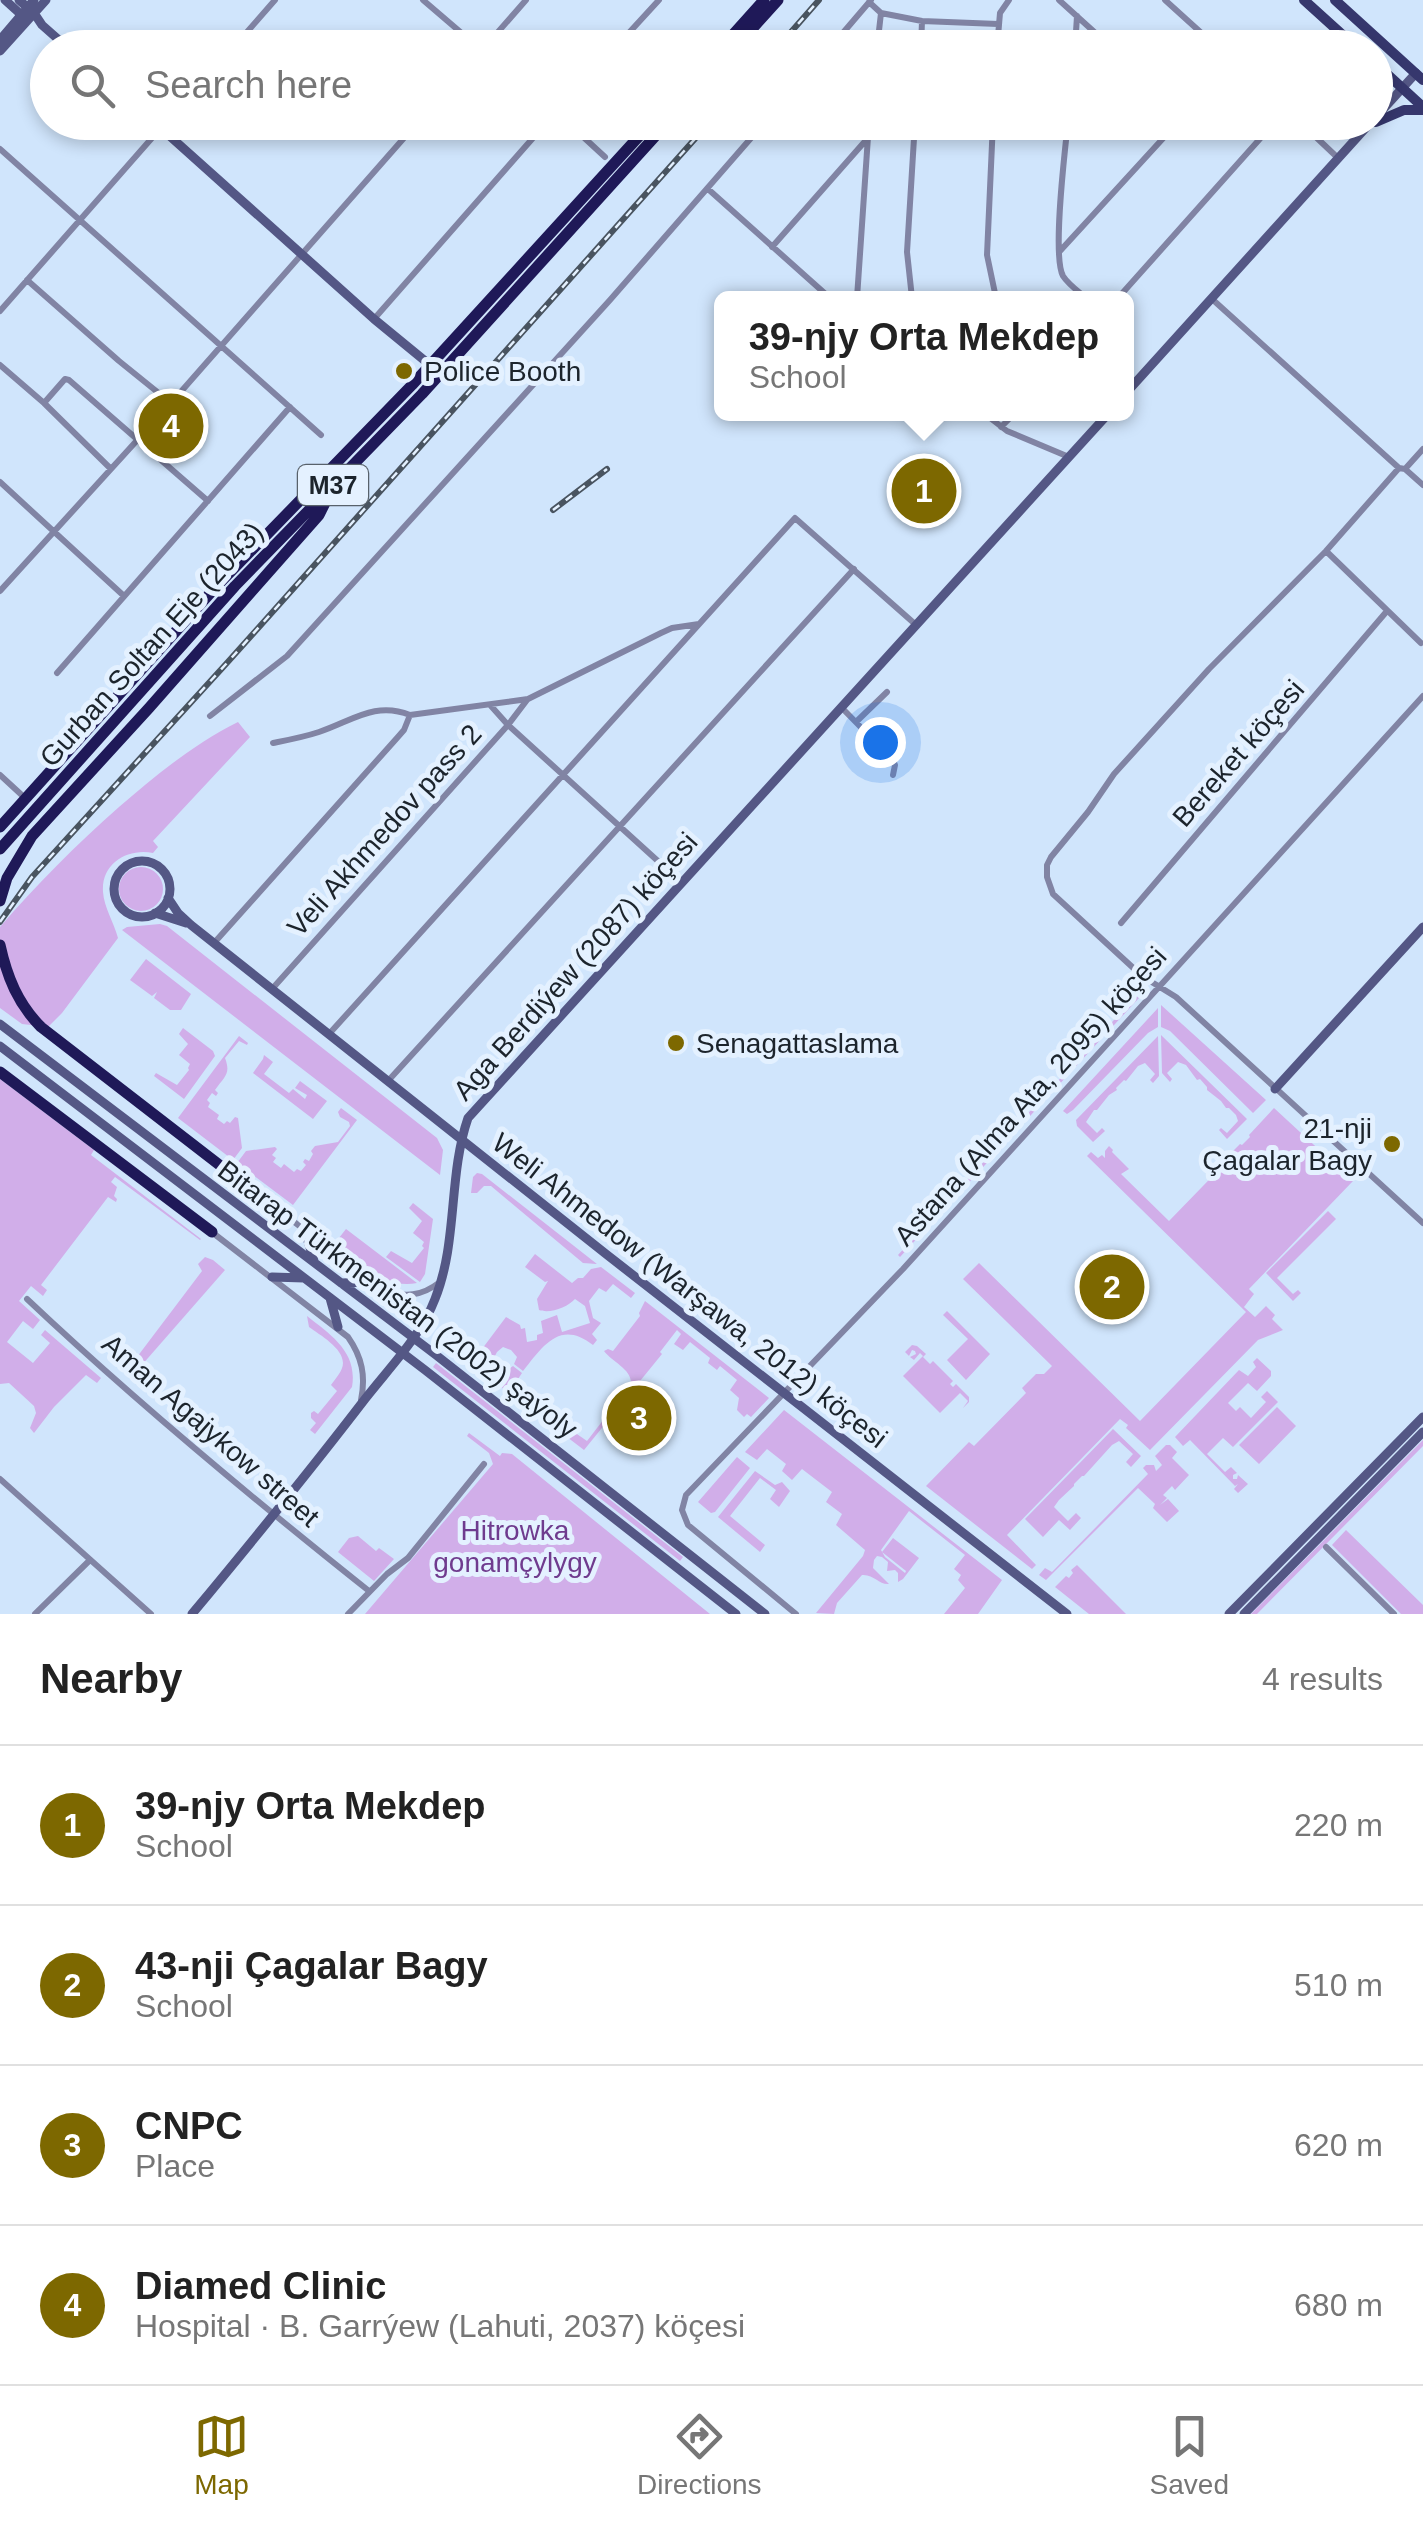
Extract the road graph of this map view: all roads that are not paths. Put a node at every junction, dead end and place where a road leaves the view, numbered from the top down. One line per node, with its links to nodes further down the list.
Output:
1 (5, 0): 15 (street)
2 (46, 0): 15 (street)
3 (275, 0): 21 (street)
4 (422, 0): 22 (street)
5 (526, 0): 23 (street)
6 (659, 0): 24 (street)
7 (764, 0): 25 (highway)
8 (778, 0): 26 (highway)
9 (1009, 0): 19 (street)
10 (1059, 0): 17 (street)
11 (1166, 0): 33 (street)
12 (1304, 0): 34 (main road)
13 (1335, 0): 35 (main road)
14 (870, 1): 16 (street); 27 (street)
15 (27, 9): 20 (street); 36 (street); 37 (street)
16 (881, 13): 18 (street); 28 (street)
17 (1077, 16): 31 (street); 32 (street)
18 (922, 20): 19 (street); 29 (street)
19 (998, 24): 30 (street)
20 (48, 30)
21 (249, 30)
22 (459, 30)
23 (498, 30)
24 (632, 30)
25 (736, 30)
26 (751, 30)
27 (845, 30)
28 (879, 30)
29 (921, 30)
30 (998, 30)
31 (1076, 30)
32 (1092, 30)
33 (1198, 30)
34 (1337, 30)
35 (1369, 30)
36 (0, 40)
37 (0, 51)
38 (1393, 52): 39 (main road)
39 (1420, 76): 41 (street)
40 (1393, 81): 41 (main road)
41 (1402, 88): 42 (street); 43 (main road)
42 (1393, 98)
43 (1423, 109): 44 (main road)
44 (1393, 114)
45 (147, 140): 66 (street)
46 (177, 140): 69 (street)
47 (402, 140): 69 (street)
48 (531, 140): 79 (street)
49 (585, 140): 63 (street)
50 (636, 140): 82 (highway, Gurban Soltan Eje (2043) / M37)
51 (651, 140): 82 (highway, Gurban Soltan Eje (2043) / M37)
52 (750, 140): 65 (street)
53 (866, 140): 67 (street)
54 (868, 140): 72 (street)
55 (915, 140): 73 (street)
56 (992, 140): 74 (street)
57 (1067, 140): 68 (street)
58 (1162, 140): 68 (street)
59 (1258, 140): 76 (street)
60 (1319, 140): 64 (street)
61 (1355, 140): 64 (street)
62 (0, 149): 66 (street)
63 (604, 158)
64 (1338, 158): 77 (street)
65 (708, 189): 67 (street); 117 (street)
66 (80, 220): 70 (street); 80 (street)
67 (772, 247): 71 (street)
68 (1060, 252): 75 (street)
69 (301, 254): 79 (street); 80 (street)
70 (27, 280): 78 (street); 85 (street)
71 (822, 291)
72 (857, 291)
73 (911, 291)
74 (995, 291)
75 (1079, 291)
76 (1124, 291)
77 (1212, 299): 83 (street); 96 (street)
78 (0, 311)
79 (374, 319): 82 (street)
80 (221, 345): 85 (street); 86 (street)
81 (0, 365): 84 (street)
82 (435, 370): 97 (highway, Gurban Soltan Eje (2043) / M37); 124 (highway, Gurban Soltan Eje (2043) / M37)
83 (1134, 385)
84 (44, 403): 92 (street); 95 (street)
85 (171, 403): 92 (street)
86 (290, 407): 91 (street); 100 (street)
87 (994, 421): 90 (street)
88 (1007, 421): 90 (street)
89 (1102, 421): 94 (street, Aga Berdiýew (2087) köçesi)
90 (1001, 427): 94 (street)
91 (321, 435)
92 (137, 439): 95 (street); 100 (street)
93 (1423, 450): 96 (street)
94 (1069, 457): 108 (street, Aga Berdiýew (2087) köçesi)
95 (111, 468): 101 (street)
96 (1402, 468): 99 (street); 102 (street)
97 (337, 480): 127 (highway, Gurban Soltan Eje (2043) / M37); 130 (highway)
98 (0, 482): 101 (street)
99 (1423, 485)
100 (208, 501): 105 (street)
101 (53, 530): 104 (street); 105 (street)
102 (1326, 551): 106 (street); 137 (street)
103 (854, 569): 107 (street); 108 (street); 125 (street)
104 (0, 591)
105 (124, 596): 110 (street)
106 (1387, 612): 109 (street); 132 (street, Bereket köçesi)
107 (701, 624): 113 (street); 123 (street)
108 (915, 624): 115 (street, Aga Berdiýew (2087) köçesi)
109 (1421, 643)
110 (57, 672)
111 (887, 692): 118 (street)
112 (1423, 696): 137 (street, Astana (Alma Ata, 2095) köçesi)
113 (528, 699): 114 (street); 119 (street, Veli Akhmedov pass 2)
114 (491, 705): 116 (street); 119 (street)
115 (840, 706): 118 (street); 128 (street, Aga Berdiýew (2087) köçesi)
116 (410, 715): 120 (street); 135 (street)
117 (210, 716)
118 (857, 721): 122 (street)
119 (508, 725): 123 (street); 138 (street, Veli Akhmedov pass 2)
120 (272, 743)
121 (0, 775): 124 (street)
122 (893, 775)
123 (564, 776): 125 (street); 140 (street)
124 (26, 798): 126 (highway, Gurban Soltan Eje (2043) / M37)
125 (619, 826): 128 (street); 143 (street)
126 (0, 828)
127 (0, 849)
128 (681, 882): 145 (street, Aga Berdiýew (2087) köçesi)
129 (168, 898): 131 (street); 131 (street, Weli Ahmedow (Warşawa, 2012) köçesi); 133 (street, Weli Ahmedow (Warşawa, 2012) köçesi)
130 (0, 901)
131 (155, 913): 133 (street, Weli Ahmedow (Warşawa, 2012) köçesi)
132 (1121, 923)
133 (192, 925): 135 (street, Weli Ahmedow (Warşawa, 2012) köçesi)
134 (1423, 927): 144 (street)
135 (214, 943): 138 (street, Weli Ahmedow (Warşawa, 2012) köçesi)
136 (0, 945): 146 (highway)
137 (1160, 987): 144 (street); 161 (street, Astana (Alma Ata, 2095) köçesi)
138 (272, 989): 140 (street, Weli Ahmedow (Warşawa, 2012) köçesi)
139 (0, 1024): 150 (street, Bitarap Türkmenistan (2002) şaýoly)
140 (330, 1034): 143 (street, Weli Ahmedow (Warşawa, 2012) köçesi)
141 (0, 1046): 152 (street, Bitarap Türkmenistan (2002) şaýoly)
142 (0, 1072): 149 (highway)
143 (388, 1081): 145 (street, Weli Ahmedow (Warşawa, 2012) köçesi)
144 (1274, 1089): 147 (street)
145 (461, 1140): 153 (street, Aga Berdiýew (2087) köçesi); 161 (street, Weli Ahmedow (Warşawa, 2012) köçesi)
146 (248, 1187): 148 (street)
147 (1423, 1223)
148 (306, 1231): 150 (street); 155 (street)
149 (212, 1232): 151 (street)
150 (315, 1263): 154 (street, Bitarap Türkmenistan (2002) şaýoly)
151 (272, 1277): 152 (street); 158 (street)
152 (304, 1278): 157 (street, Bitarap Türkmenistan (2002) şaýoly)
153 (441, 1281): 155 (street); 159 (street, Aga Berdiýew (2087) köçesi)
154 (341, 1282): 155 (street); 159 (street, Bitarap Türkmenistan (2002) şaýoly)
155 (371, 1282)
156 (27, 1298): 167 (street, Aman Agajykow street)
157 (330, 1298): 158 (street); 160 (street, Bitarap Türkmenistan (2002) şaýoly)
158 (338, 1328): 162 (street)
159 (413, 1336): 160 (street, Aga Berdiýew (2087) köçesi); 176 (street, Bitarap Türkmenistan (2002) şaýoly)
160 (402, 1352): 162 (street, Aga Berdiýew (2087) köçesi); 175 (street, Bitarap Türkmenistan (2002) şaýoly)
161 (784, 1393): 177 (street, Astana (Alma Ata, 2095) köçesi); 178 (street, Weli Ahmedow (Warşawa, 2012) köçesi)
162 (359, 1407): 167 (street, Aga Berdiýew (2087) köçesi)
163 (1423, 1417): 179 (street)
164 (1423, 1432): 180 (street)
165 (484, 1464): 170 (street)
166 (0, 1479): 169 (street)
167 (274, 1515): 170 (street, Aman Agajykow street); 173 (street, Aga Berdiýew (2087) köçesi)
168 (1326, 1547): 181 (street)
169 (90, 1560): 171 (street); 172 (street)
170 (368, 1591): 174 (street)
171 (35, 1614)
172 (151, 1614)
173 (192, 1614)
174 (348, 1614)
175 (736, 1614)
176 (765, 1614)
177 (796, 1614)
178 (1067, 1614)
179 (1229, 1614)
180 (1244, 1614)
181 (1394, 1614)

